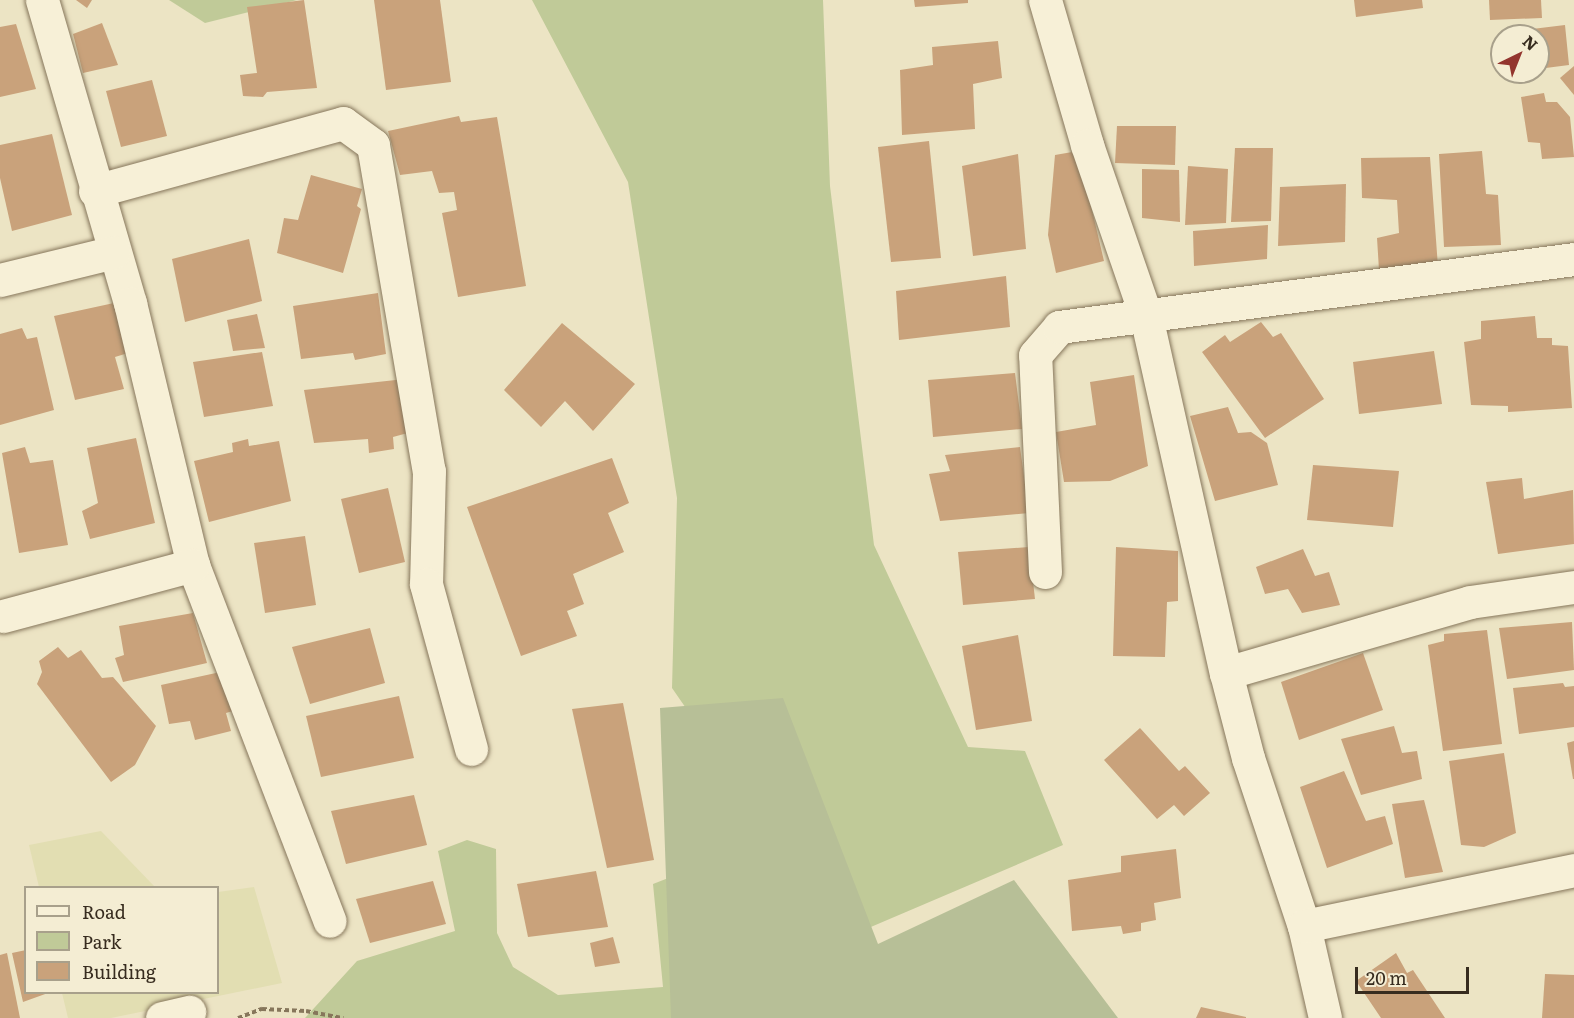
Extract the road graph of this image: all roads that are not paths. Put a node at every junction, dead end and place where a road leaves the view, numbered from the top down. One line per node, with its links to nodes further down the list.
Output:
1 (42, 0): 3 (street)
2 (1045, 0): 7 (street)
3 (95, 192): 4 (street); 13 (street)
4 (114, 252): 6 (street); 8 (street)
5 (1574, 259): 7 (street)
6 (0, 280)
7 (1146, 315): 9 (street); 12 (street)
8 (193, 565): 11 (street); 15 (street)
9 (1045, 572)
10 (1574, 587): 12 (street)
11 (3, 616)
12 (1226, 673): 16 (street)
13 (471, 749)
14 (1574, 870): 16 (street)
15 (330, 921)
16 (1304, 926): 17 (street)
17 (1324, 1018)

